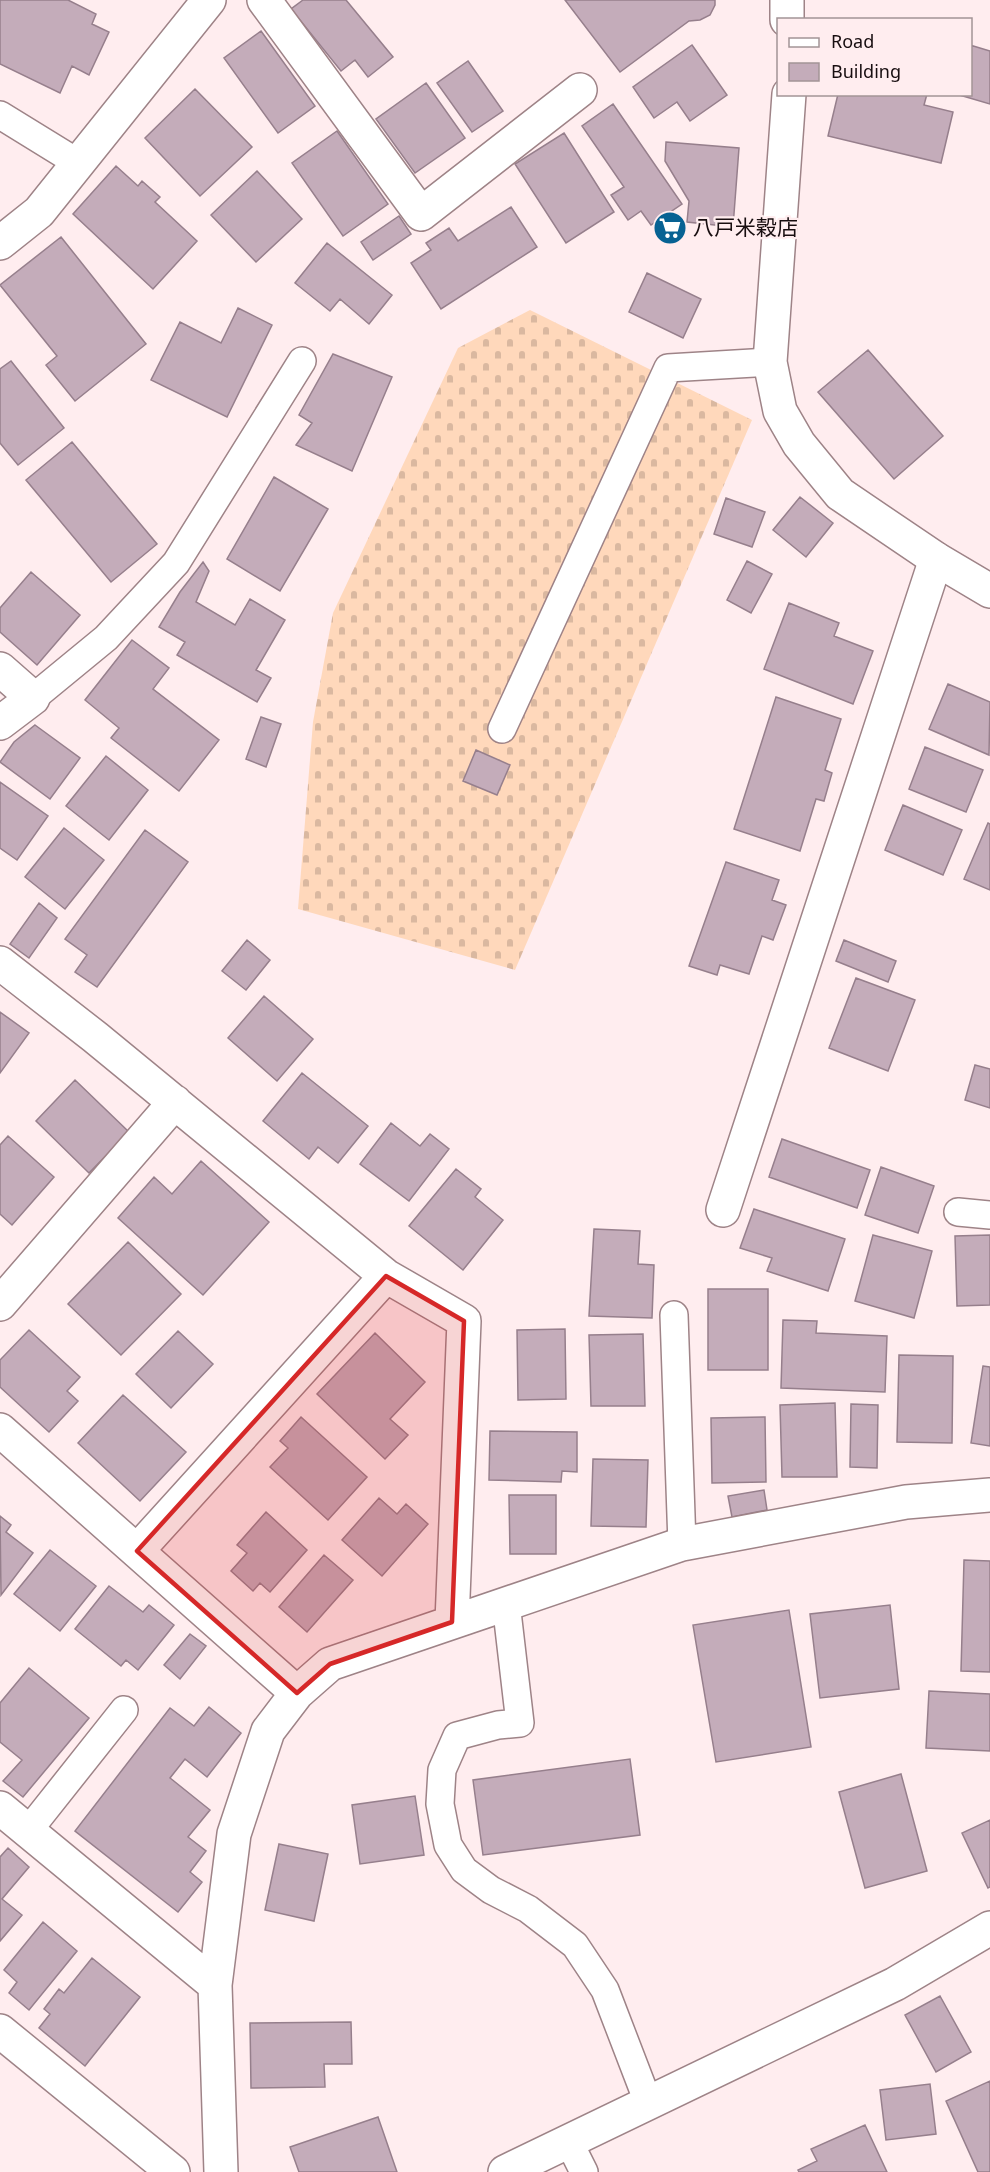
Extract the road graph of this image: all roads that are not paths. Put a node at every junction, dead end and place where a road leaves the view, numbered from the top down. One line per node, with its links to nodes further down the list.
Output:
1 (209, 0): 8 (street)
2 (264, 0): 5 (street)
3 (787, 0): 4 (street)
4 (787, 18)
5 (580, 90)
6 (789, 96): 11 (street)
7 (0, 115): 8 (lane)
8 (78, 163): 9 (street)
9 (0, 243)
10 (302, 361): 15 (lane)
11 (770, 362): 12 (street); 17 (lane)
12 (936, 559): 13 (street); 20 (street)
13 (990, 591)
14 (0, 669): 15 (street)
15 (33, 698): 16 (street)
16 (0, 723)
17 (502, 729)
18 (0, 963): 19 (street)
19 (175, 1102): 23 (street); 24 (street)
20 (723, 1210)
21 (958, 1212): 22 (lane)
22 (990, 1215)
23 (386, 1276): 29 (street); 31 (street)
24 (0, 1304)
25 (674, 1315): 28 (lane)
26 (0, 1430): 29 (street)
27 (990, 1495): 28 (street)
28 (682, 1544): 30 (street)
29 (137, 1551): 32 (street)
30 (506, 1603): 31 (street); 39 (lane)
31 (452, 1622): 32 (street)
32 (297, 1693): 37 (street)
33 (124, 1710): 35 (lane)
34 (0, 1808): 35 (street)
35 (28, 1831): 37 (street)
36 (990, 1928): 39 (street)
37 (215, 1986): 42 (street)
38 (0, 2031): 41 (street)
39 (648, 2102): 40 (street)
40 (569, 2142): 43 (street); 44 (lane)
41 (173, 2172)
42 (221, 2172)
43 (506, 2172)
44 (584, 2172)

